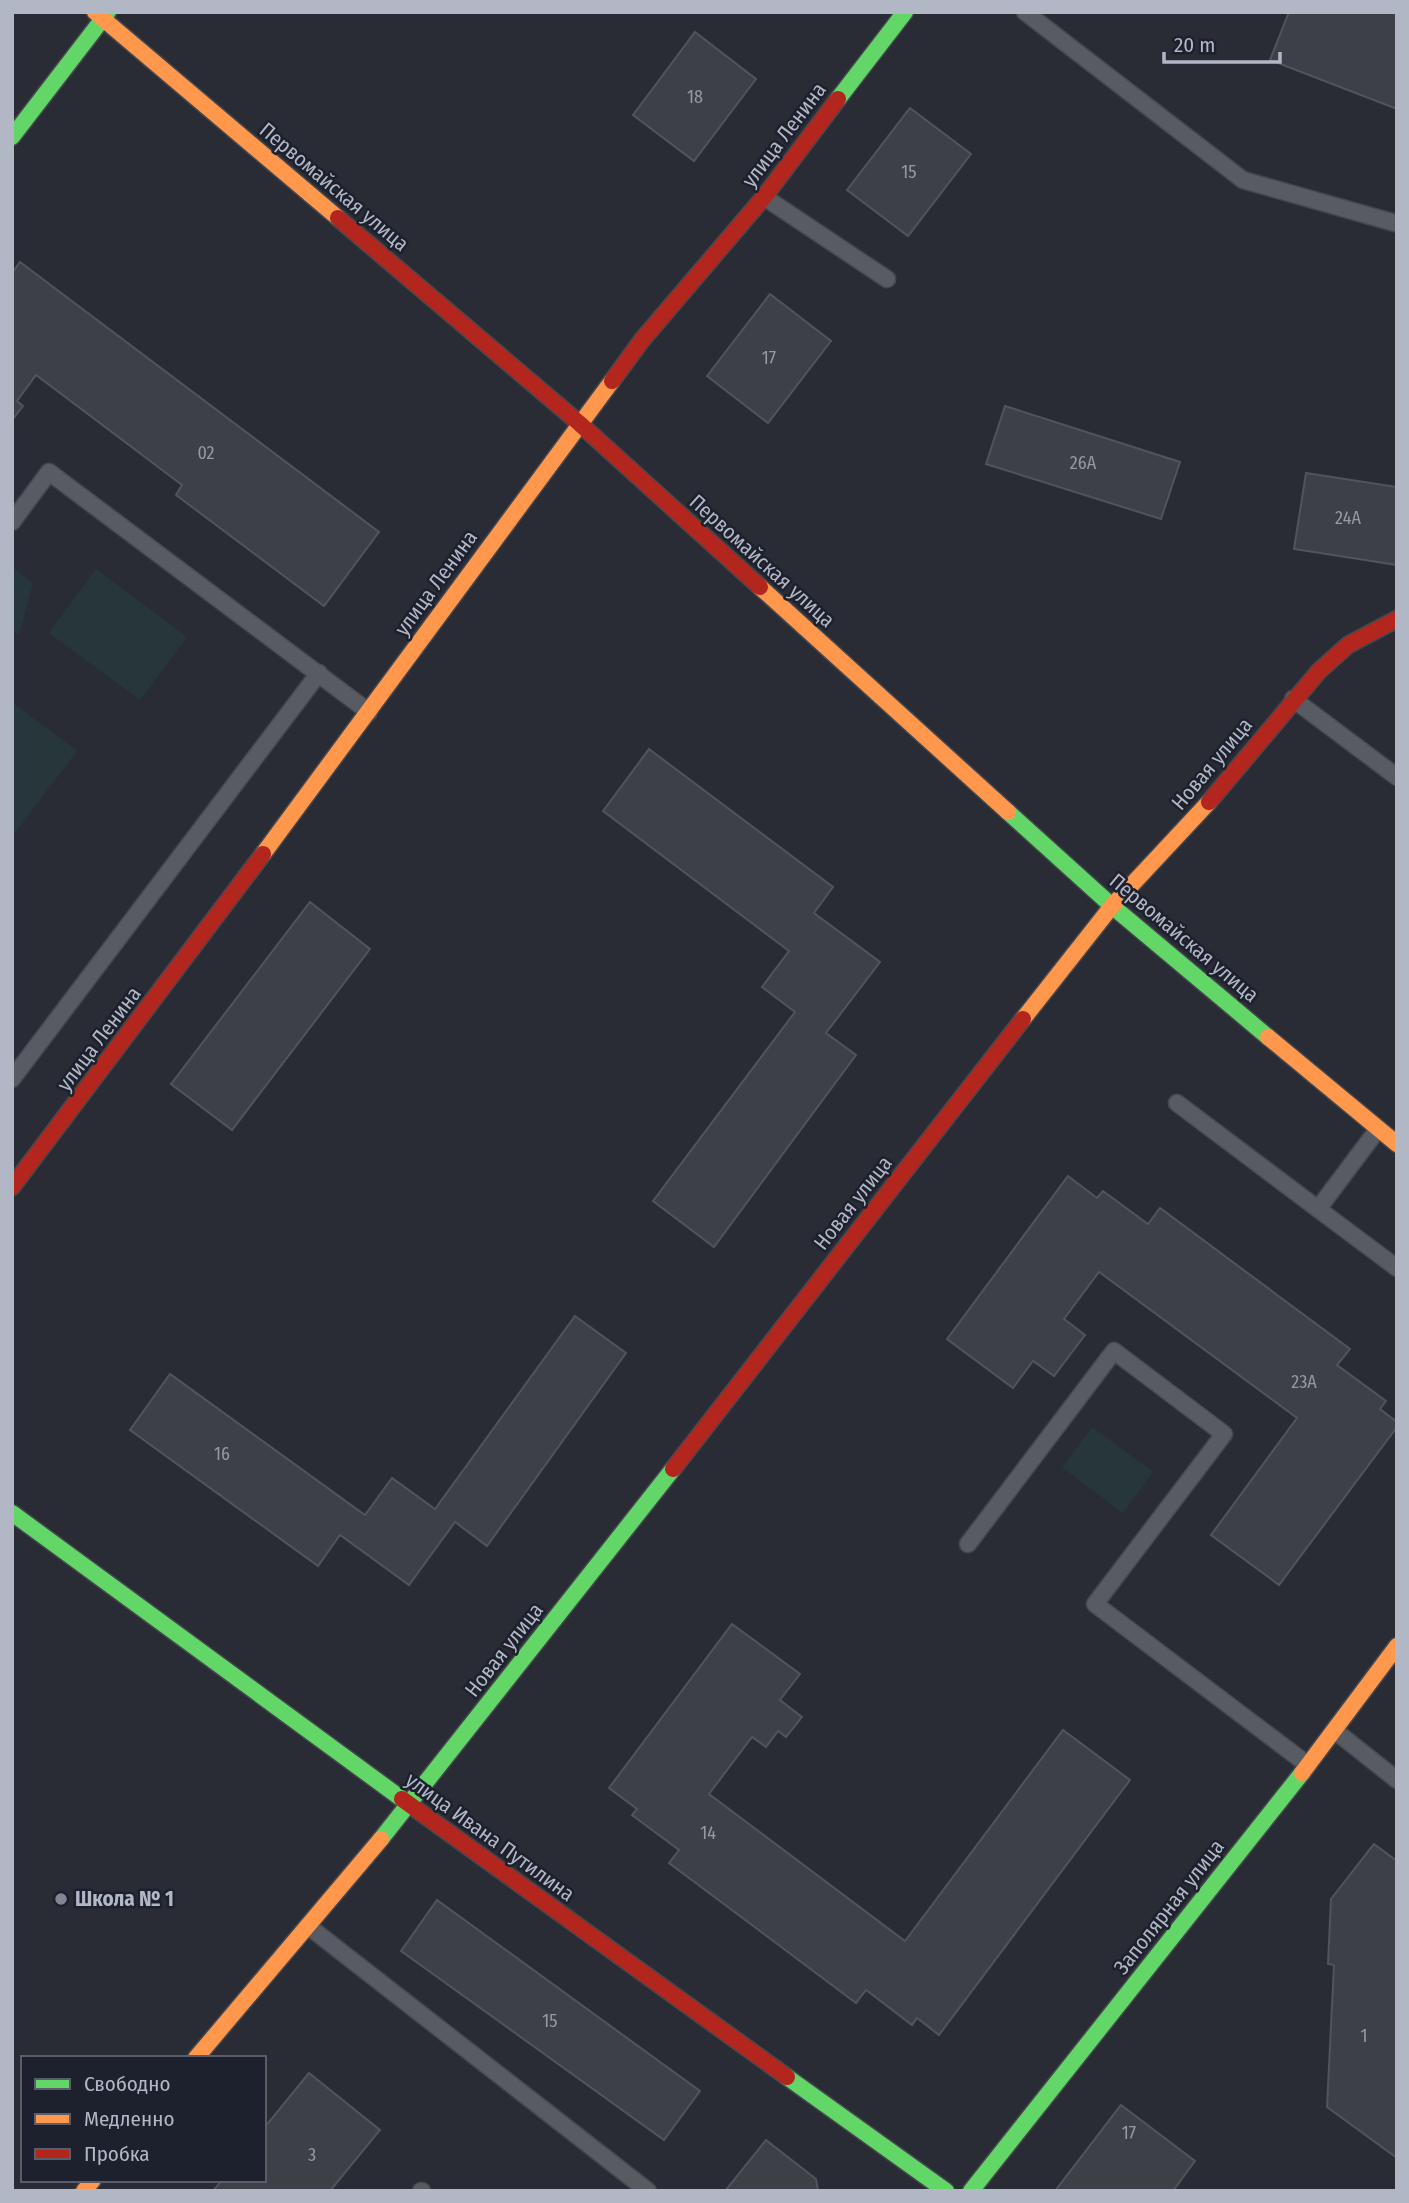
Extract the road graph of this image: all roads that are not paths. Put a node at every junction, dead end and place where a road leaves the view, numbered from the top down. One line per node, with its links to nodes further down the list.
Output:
1 (905, 12): 5 (street, улица Ленина)
2 (1025, 12): 6 (lane)
3 (102, 15): 4 (street); 8 (street, Первомайская улица)
4 (12, 137)
5 (764, 197): 7 (lane); 8 (street, улица Ленина)
6 (1395, 223)
7 (887, 279)
8 (579, 423): 13 (street, улица Ленина); 15 (street, Первомайская улица)
9 (12, 522): 11 (lane)
10 (1397, 620): 12 (street, Новая улица)
11 (319, 673): 13 (lane); 16 (lane)
12 (1293, 699): 14 (lane); 15 (street, Новая улица)
13 (369, 712): 20 (street, улица Ленина)
14 (1397, 777)
15 (1112, 906): 18 (street, Первомайская улица); 29 (street, Новая улица)
16 (12, 1079)
17 (1177, 1103): 21 (lane)
18 (1378, 1129): 19 (street, Первомайская улица); 21 (lane)
19 (1397, 1144)
20 (15, 1176)
21 (1318, 1209): 22 (lane)
22 (1397, 1268)
23 (12, 1513): 29 (street, улица Ивана Путилина)
24 (968, 1544): 27 (lane)
25 (1397, 1646): 26 (street, Заполярная улица)
26 (1334, 1730): 27 (street, Заполярная улица); 28 (lane)
27 (1307, 1765): 34 (street, Заполярная улица)
28 (1397, 1780)
29 (410, 1805): 30 (street, Новая улица); 33 (street, улица Ивана Путилина)
30 (308, 1926): 31 (street, Новая улица); 32 (lane)
31 (198, 2056)
32 (648, 2191)
33 (946, 2191)
34 (971, 2191)

